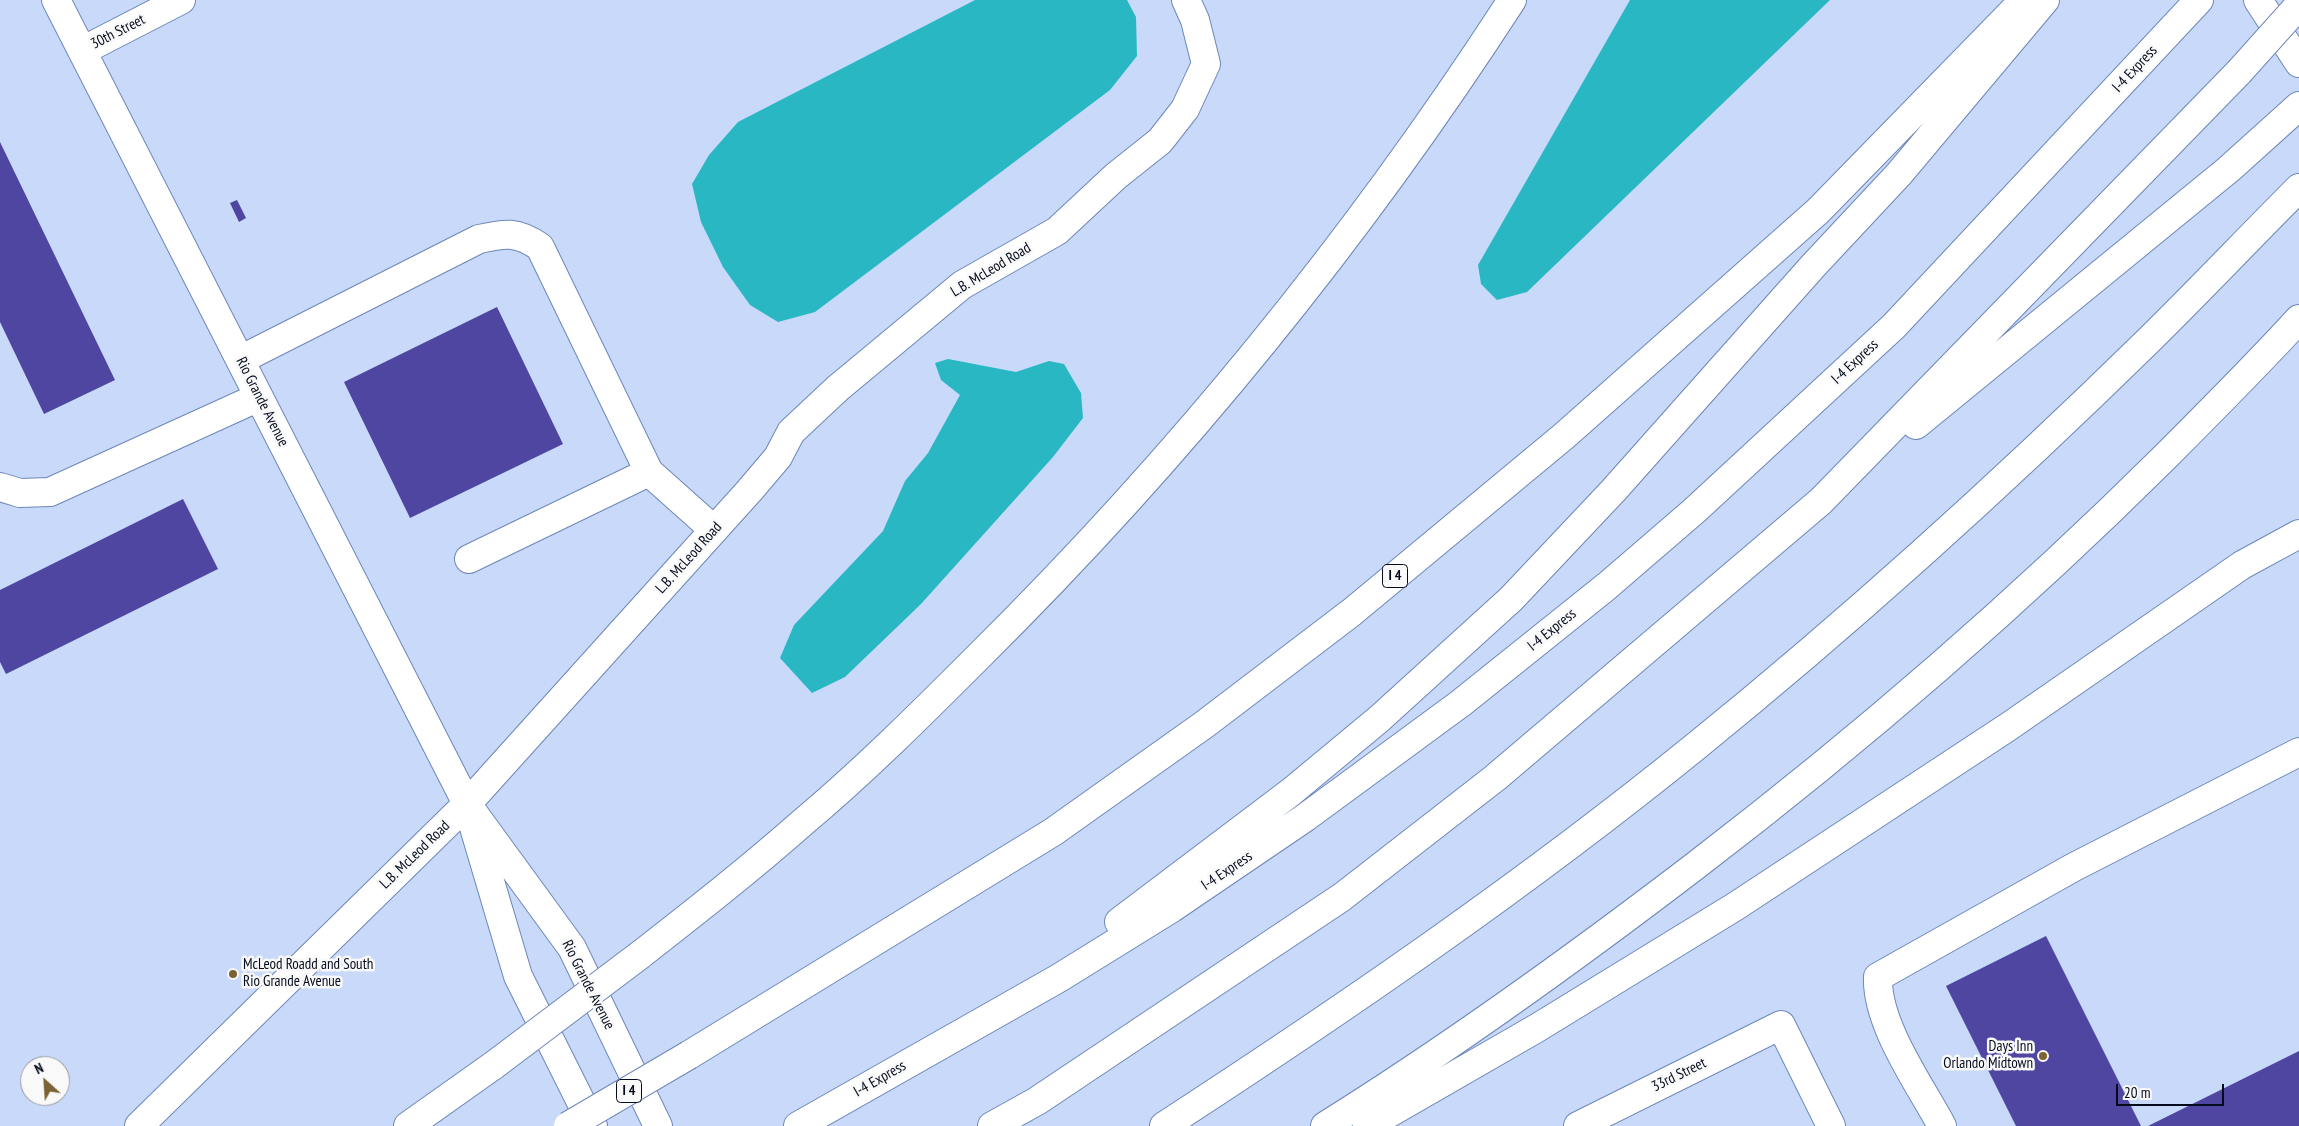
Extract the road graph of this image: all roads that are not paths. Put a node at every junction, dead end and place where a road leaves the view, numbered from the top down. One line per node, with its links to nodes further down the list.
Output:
1 (56, 0): 10 (main road, Rio Grande Avenue)
2 (181, 0): 10 (main road, 30th Street)
3 (1186, 0): 20 (main road, L.B. McLeod Road)
4 (1512, 0): 27 (main road, bridge)
5 (2024, 0): 28 (main road, I 4, bridge)
6 (2045, 0): 25 (main road)
7 (2258, 0): 11 (main road)
8 (2196, 4): 25 (main road, I-4 Express)
9 (2299, 5): 19 (main road, bridge)
10 (82, 51): 15 (main road, Rio Grande Avenue)
11 (2299, 63)
12 (2299, 106): 19 (main road)
13 (2299, 188): 33 (main road)
14 (2299, 319): 34 (main road)
15 (240, 360): 16 (main road, Rio Grande Avenue); 17 (main road)
16 (259, 397): 18 (main road); 24 (main road, Rio Grande Avenue)
17 (649, 472): 20 (main road); 22 (main road)
18 (0, 487)
19 (1821, 501): 32 (main road)
20 (714, 530): 24 (main road, L.B. McLeod Road)
21 (2299, 534): 35 (main road)
22 (469, 559)
23 (2299, 752): 38 (main road)
24 (467, 804): 26 (main road, L.B. McLeod Road); 29 (main road, Rio Grande Avenue); 30 (main road, Rio Grande Avenue)
25 (938, 1046): 31 (main road, I-4 Express)
26 (139, 1126)
27 (408, 1126)
28 (568, 1126)
29 (594, 1126)
30 (658, 1126)
31 (798, 1126)
32 (992, 1126)
33 (1164, 1126)
34 (1326, 1126)
35 (1368, 1126)
36 (1578, 1126): 37 (main road, 33rd Street)
37 (1831, 1126)
38 (1942, 1126)

